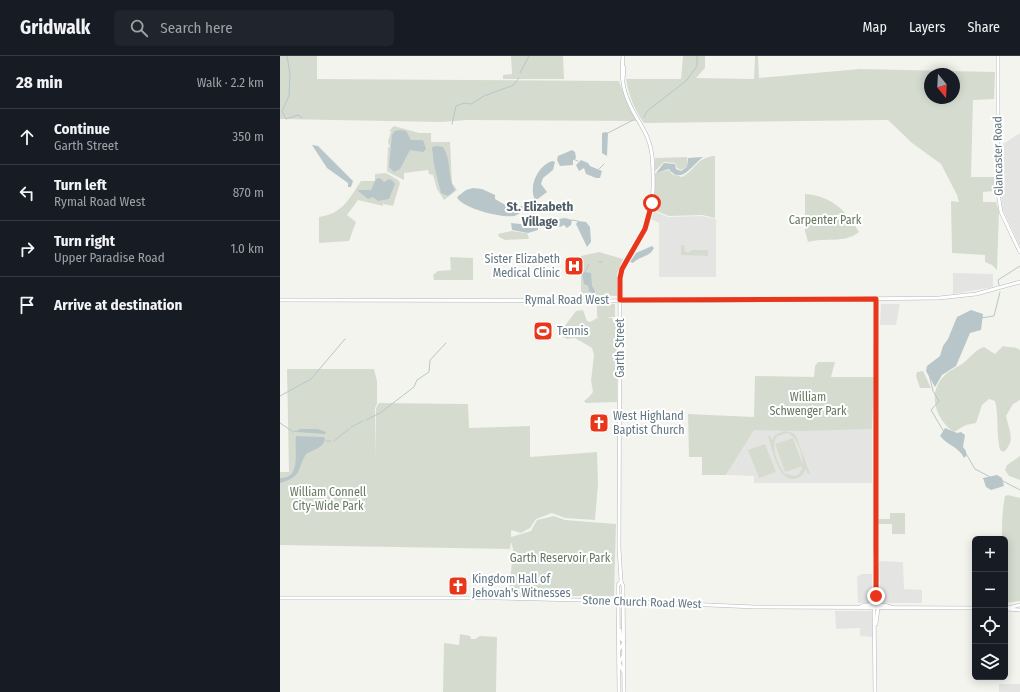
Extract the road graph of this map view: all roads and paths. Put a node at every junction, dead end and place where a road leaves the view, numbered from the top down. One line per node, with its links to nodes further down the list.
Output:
1 (623, 56): 7 (main road, Garth Street)
2 (998, 56): 3 (main road, Glancaster Road)
3 (1020, 252)
4 (1020, 282): 5 (main road, Rymal Road West)
5 (876, 299): 7 (main road, Rymal Road West); 13 (main road)
6 (280, 300): 7 (main road, Rymal Road West)
7 (620, 300): 8 (main road, Garth Street)
8 (621, 581): 10 (main road, Garth Street); 11 (main road, Garth Street)
9 (280, 598): 10 (main road, Stone Church Road West)
10 (618, 601): 11 (main road, Stone Church Road West); 18 (main road, Garth Street)
11 (623, 601): 13 (main road, Stone Church Road West); 19 (main road, Garth Street)
12 (1020, 605): 15 (main road)
13 (876, 607): 14 (main road, Stone Church Road West); 26 (main road)
14 (972, 608)
15 (1008, 608)
16 (1008, 609): 17 (main road)
17 (1020, 610)
18 (618, 616): 19 (main road); 21 (main road, Garth Street)
19 (624, 642): 20 (main road, Garth Street); 21 (main road)
20 (624, 654): 22 (main road); 23 (main road, Garth Street)
21 (618, 656): 22 (main road, Garth Street)
22 (619, 663): 23 (main road); 24 (main road, Garth Street)
23 (624, 672): 25 (main road, Garth Street)
24 (619, 692)
25 (624, 692)
26 (875, 692)

